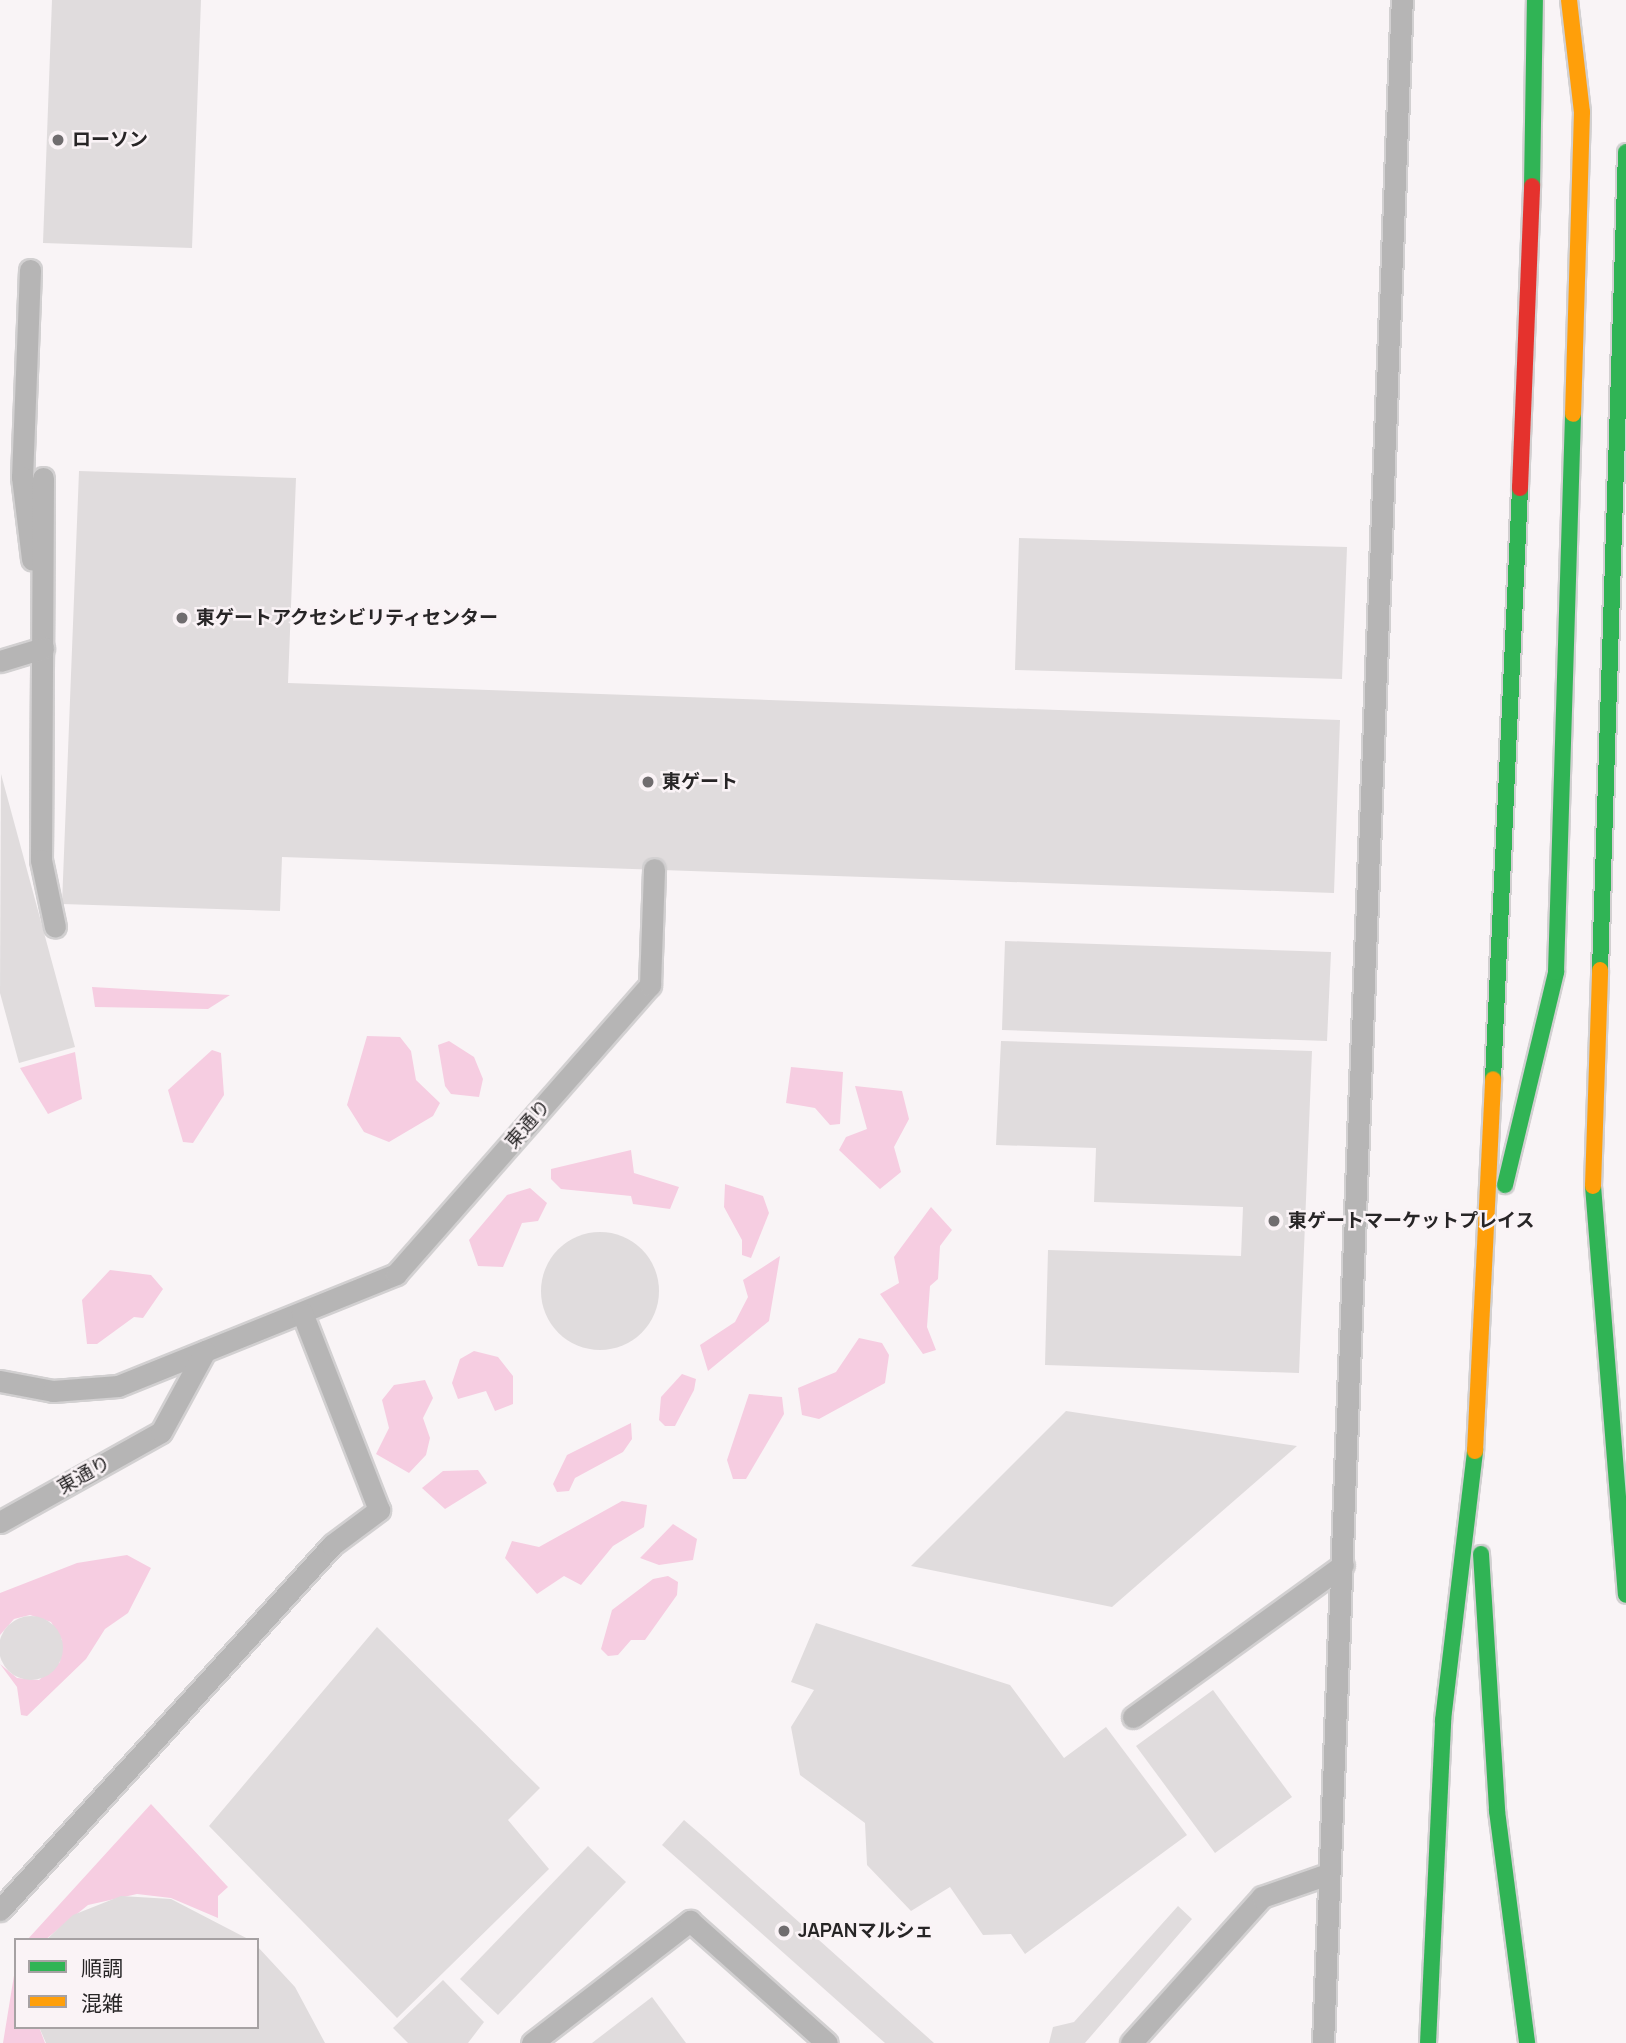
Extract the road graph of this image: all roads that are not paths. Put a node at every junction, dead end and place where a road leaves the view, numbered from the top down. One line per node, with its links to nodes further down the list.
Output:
1 (1402, 0): 17 (lane)
2 (1535, 0): 11 (street)
3 (1569, 0): 11 (street)
4 (1626, 152): 18 (street)
5 (30, 271): 7 (lane)
6 (43, 478): 7 (lane)
7 (43, 648): 8 (lane); 10 (lane)
8 (0, 661)
9 (654, 869): 12 (lane, 東通り)
10 (55, 927)
11 (1484, 1276): 15 (street)
12 (302, 1312): 13 (lane, 東通り); 21 (lane)
13 (205, 1351): 14 (lane, 東通り); 16 (lane, 東通り)
14 (0, 1381)
15 (1475, 1461): 26 (street); 27 (street)
16 (0, 1522)
17 (1343, 1565): 19 (lane); 20 (lane)
18 (1626, 1595)
19 (1133, 1717)
20 (1328, 1874): 24 (lane); 25 (lane)
21 (0, 1910)
22 (533, 2043): 23 (lane)
23 (827, 2043)
24 (1131, 2043)
25 (1324, 2043)
26 (1429, 2043)
27 (1527, 2043)

